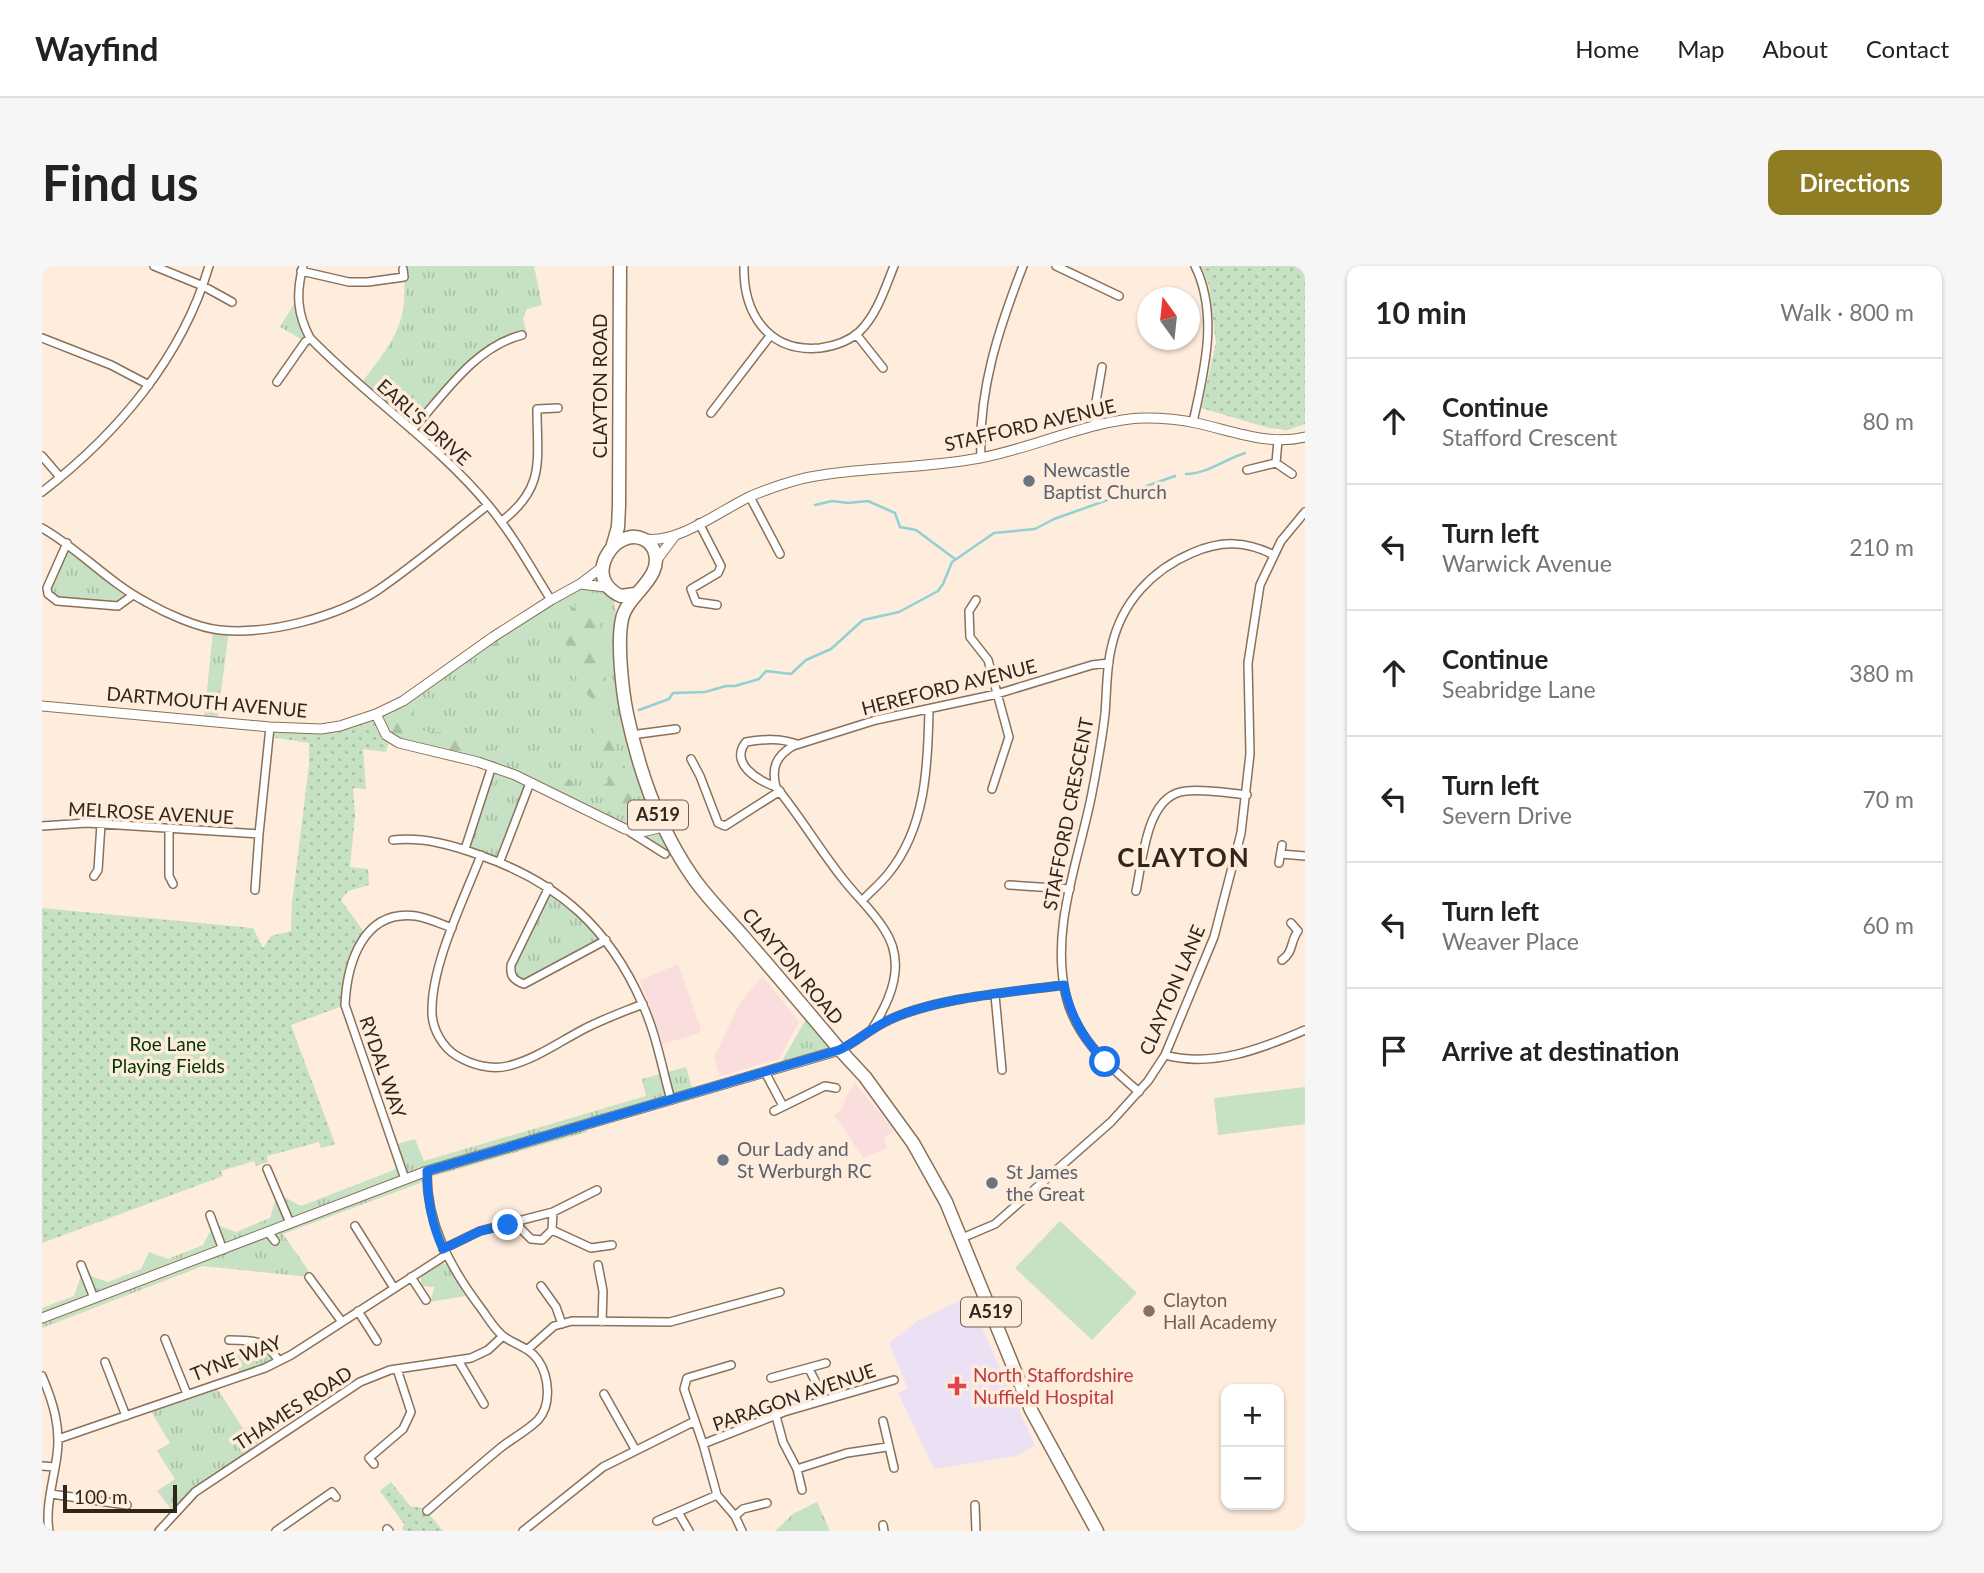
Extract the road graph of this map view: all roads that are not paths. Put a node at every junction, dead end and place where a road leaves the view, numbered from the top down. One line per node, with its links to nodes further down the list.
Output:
1 (154, 266): 11 (street)
2 (209, 266): 11 (street)
3 (620, 266): 39 (main road, CLAYTON ROAD)
4 (744, 266): 16 (street)
5 (894, 266): 14 (street)
6 (1023, 266): 31 (street)
7 (1056, 266): 12 (street)
8 (1195, 266): 25 (street)
9 (302, 268): 10 (street); 18 (street, EARL'S DRIVE)
10 (403, 270)
11 (203, 286): 13 (street); 22 (street)
12 (1119, 296)
13 (232, 302)
14 (856, 334): 16 (street); 20 (street)
15 (522, 335): 27 (street)
16 (770, 336): 24 (street)
17 (42, 338): 22 (street)
18 (310, 338): 21 (street); 27 (street, EARL'S DRIVE)
19 (1102, 367): 26 (street)
20 (883, 368)
21 (276, 382)
22 (149, 385): 35 (street)
23 (558, 408): 41 (street)
24 (711, 413)
25 (1193, 422): 26 (street, STAFFORD AVENUE); 29 (street, STAFFORD AVENUE)
26 (1096, 426): 31 (street, STAFFORD AVENUE)
27 (412, 430): 38 (street, EARL'S DRIVE)
28 (1305, 437): 29 (street, STAFFORD AVENUE)
29 (1278, 440): 32 (street)
30 (42, 456): 35 (street)
31 (981, 458): 37 (street, STAFFORD AVENUE)
32 (1276, 463): 33 (street); 34 (street)
33 (1247, 470)
34 (1292, 474)
35 (60, 477): 36 (street)
36 (42, 492)
37 (750, 497): 42 (street, STAFFORD AVENUE); 48 (street)
38 (488, 505): 41 (street, EARL'S DRIVE); 55 (street)
39 (619, 506): 45 (main road); 47 (main road, CLAYTON ROAD)
40 (1305, 512): 49 (street, CLAYTON LANE)
41 (501, 522): 56 (street, EARL'S DRIVE)
42 (699, 523): 44 (street, STAFFORD AVENUE); 58 (street)
43 (42, 528): 46 (street)
44 (675, 536): 45 (street, STAFFORD AVENUE); 50 (street, STAFFORD AVENUE)
45 (643, 538): 47 (main road); 50 (main road)
46 (67, 542): 55 (street); 55 (street)
47 (612, 548): 51 (main road)
48 (780, 554)
49 (1274, 555): 60 (street, STAFFORD CRESCENT); 74 (street, CLAYTON LANE)
50 (656, 561): 54 (main road, A519)
51 (601, 568): 52 (street, DARTMOUTH AVENUE); 53 (main road, A519)
52 (580, 584): 53 (street); 56 (street, DARTMOUTH AVENUE)
53 (610, 590): 54 (main road); 59 (main road, CLAYTON ROAD / A519)
54 (635, 594): 59 (main road, CLAYTON ROAD / A519)
55 (132, 595)
56 (551, 600): 64 (street, DARTMOUTH AVENUE)
57 (976, 600): 61 (street)
58 (717, 605)
59 (620, 633): 67 (main road, CLAYTON ROAD / A519)
60 (1109, 663): 61 (street, HEREFORD AVENUE); 92 (street, STAFFORD CRESCENT)
61 (998, 694): 63 (street, HEREFORD AVENUE); 73 (street)
62 (42, 706): 65 (street, DARTMOUTH AVENUE)
63 (929, 709): 68 (street, HEREFORD AVENUE); 95 (street)
64 (376, 714): 65 (street, DARTMOUTH AVENUE); 70 (street)
65 (270, 727): 80 (street)
66 (676, 729): 67 (street)
67 (631, 734): 75 (main road, CLAYTON ROAD / A519)
68 (798, 745): 72 (street, HEREFORD AVENUE); 72 (street, HEREFORD AVENUE)
69 (691, 760): 72 (street)
70 (492, 766): 71 (street); 82 (street)
71 (530, 783): 79 (street); 86 (street)
72 (778, 789): 95 (street, HEREFORD AVENUE)
73 (992, 789)
74 (1247, 795): 94 (street); 111 (street, CLAYTON LANE)
75 (661, 822): 79 (street); 110 (main road, CLAYTON ROAD / A519)
76 (101, 824): 77 (street, MELROSE AVENUE); 78 (street, MELROSE AVENUE); 88 (street)
77 (42, 826)
78 (169, 828): 80 (street, MELROSE AVENUE); 89 (street)
79 (625, 828): 83 (street)
80 (259, 834): 93 (street)
81 (393, 840): 82 (street)
82 (465, 849): 84 (street)
83 (665, 854)
84 (481, 855): 86 (street); 97 (street)
85 (1305, 856): 87 (street)
86 (500, 861): 91 (street)
87 (1279, 863)
88 (94, 876)
89 (173, 884)
90 (1009, 885): 92 (street)
91 (549, 887): 99 (street); 99 (street)
92 (1070, 889): 103 (street, STAFFORD CRESCENT)
93 (256, 890)
94 (1136, 891)
95 (862, 901): 106 (street, HEREFORD AVENUE)
96 (1291, 923): 98 (street)
97 (452, 928): 105 (street); 121 (street, RYDAL WAY)
98 (1302, 931): 100 (street)
99 (606, 940): 105 (street)
100 (1291, 952): 101 (street); 102 (street)
101 (1282, 960)
102 (1296, 961)
103 (1064, 985): 104 (street); 115 (street, STAFFORD CRESCENT)
104 (995, 995): 107 (street); 112 (street)
105 (643, 1004): 116 (street)
106 (888, 1004): 107 (street); 108 (street, HEREFORD AVENUE)
107 (899, 1016): 108 (street)
108 (872, 1029): 110 (street)
109 (1305, 1030): 111 (street)
110 (839, 1050): 113 (street); 130 (main road, CLAYTON ROAD / A519)
111 (1165, 1055): 115 (street, CLAYTON LANE)
112 (1002, 1070)
113 (765, 1072): 116 (street); 117 (street)
114 (836, 1088): 117 (street)
115 (1139, 1092): 130 (street, CLAYTON LANE)
116 (671, 1100): 120 (street)
117 (783, 1106): 118 (street)
118 (774, 1111)
119 (267, 1169): 125 (street)
120 (427, 1171): 121 (street); 134 (street)
121 (405, 1179): 125 (street)
122 (597, 1190): 123 (street, TYNE WAY)
123 (553, 1212): 126 (street, TYNE WAY); 128 (street)
124 (210, 1215): 133 (street)
125 (290, 1223): 129 (street)
126 (516, 1224): 128 (street); 134 (street, TYNE WAY)
127 (355, 1226): 140 (street)
128 (552, 1230): 132 (street)
129 (268, 1232): 131 (street); 133 (street)
130 (962, 1238): 201 (main road, CLAYTON ROAD / A519)
131 (275, 1241)
132 (612, 1245)
133 (223, 1250): 143 (street)
134 (444, 1252): 138 (street, TYNE WAY); 149 (street)
135 (81, 1265): 143 (street)
136 (597, 1265): 147 (street)
137 (309, 1277): 146 (street)
138 (411, 1277): 140 (street, TYNE WAY); 141 (street)
139 (541, 1286): 148 (street)
140 (394, 1288): 144 (street, TYNE WAY)
141 (432, 1289)
142 (780, 1293): 147 (street)
143 (94, 1298): 145 (street)
144 (358, 1311): 146 (street, TYNE WAY); 152 (street)
145 (42, 1318)
146 (342, 1322): 155 (street, TYNE WAY)
147 (602, 1322): 148 (street)
148 (562, 1324): 153 (street)
149 (503, 1336): 153 (street); 154 (street, THAMES ROAD)
150 (165, 1339): 164 (street)
151 (229, 1340): 155 (street)
152 (377, 1341)
153 (528, 1349): 187 (street)
154 (458, 1360): 159 (street, THAMES ROAD); 167 (street)
155 (279, 1361): 164 (street, TYNE WAY)
156 (106, 1362): 168 (street)
157 (825, 1363): 160 (street)
158 (731, 1365): 170 (street)
159 (397, 1369): 176 (street); 195 (street, THAMES ROAD)
160 (809, 1369): 162 (street); 166 (street)
161 (42, 1376): 172 (street)
162 (771, 1378)
163 (894, 1380): 166 (street, PARAGON AVENUE)
164 (187, 1394): 168 (street, TYNE WAY)
165 (604, 1394): 175 (street)
166 (825, 1400): 169 (street, PARAGON AVENUE)
167 (484, 1404)
168 (126, 1416): 172 (street, TYNE WAY)
169 (776, 1416): 173 (street, PARAGON AVENUE); 180 (street)
170 (695, 1421): 173 (street); 175 (street)
171 (883, 1421): 174 (street)
172 (58, 1439): 178 (street)
173 (703, 1444): 183 (street)
174 (887, 1447): 179 (street); 180 (street)
175 (635, 1450): 197 (street)
176 (374, 1464)
177 (42, 1466): 178 (street)
178 (55, 1467): 182 (street)
179 (894, 1468)
180 (797, 1469): 181 (street)
181 (802, 1490)
182 (51, 1494): 188 (street); 194 (street)
183 (717, 1495): 191 (street); 192 (street)
184 (429, 1496): 187 (street)
185 (336, 1497): 196 (street)
186 (767, 1503): 192 (street)
187 (435, 1504): 190 (street)
188 (127, 1505)
189 (975, 1505): 200 (street)
190 (427, 1511)
191 (678, 1512): 193 (street); 198 (street)
192 (735, 1516): 199 (street)
193 (657, 1521)
194 (50, 1531)
195 (159, 1531)
196 (276, 1531)
197 (523, 1531)
198 (689, 1531)
199 (742, 1531)
200 (976, 1531)
201 (1097, 1531)

